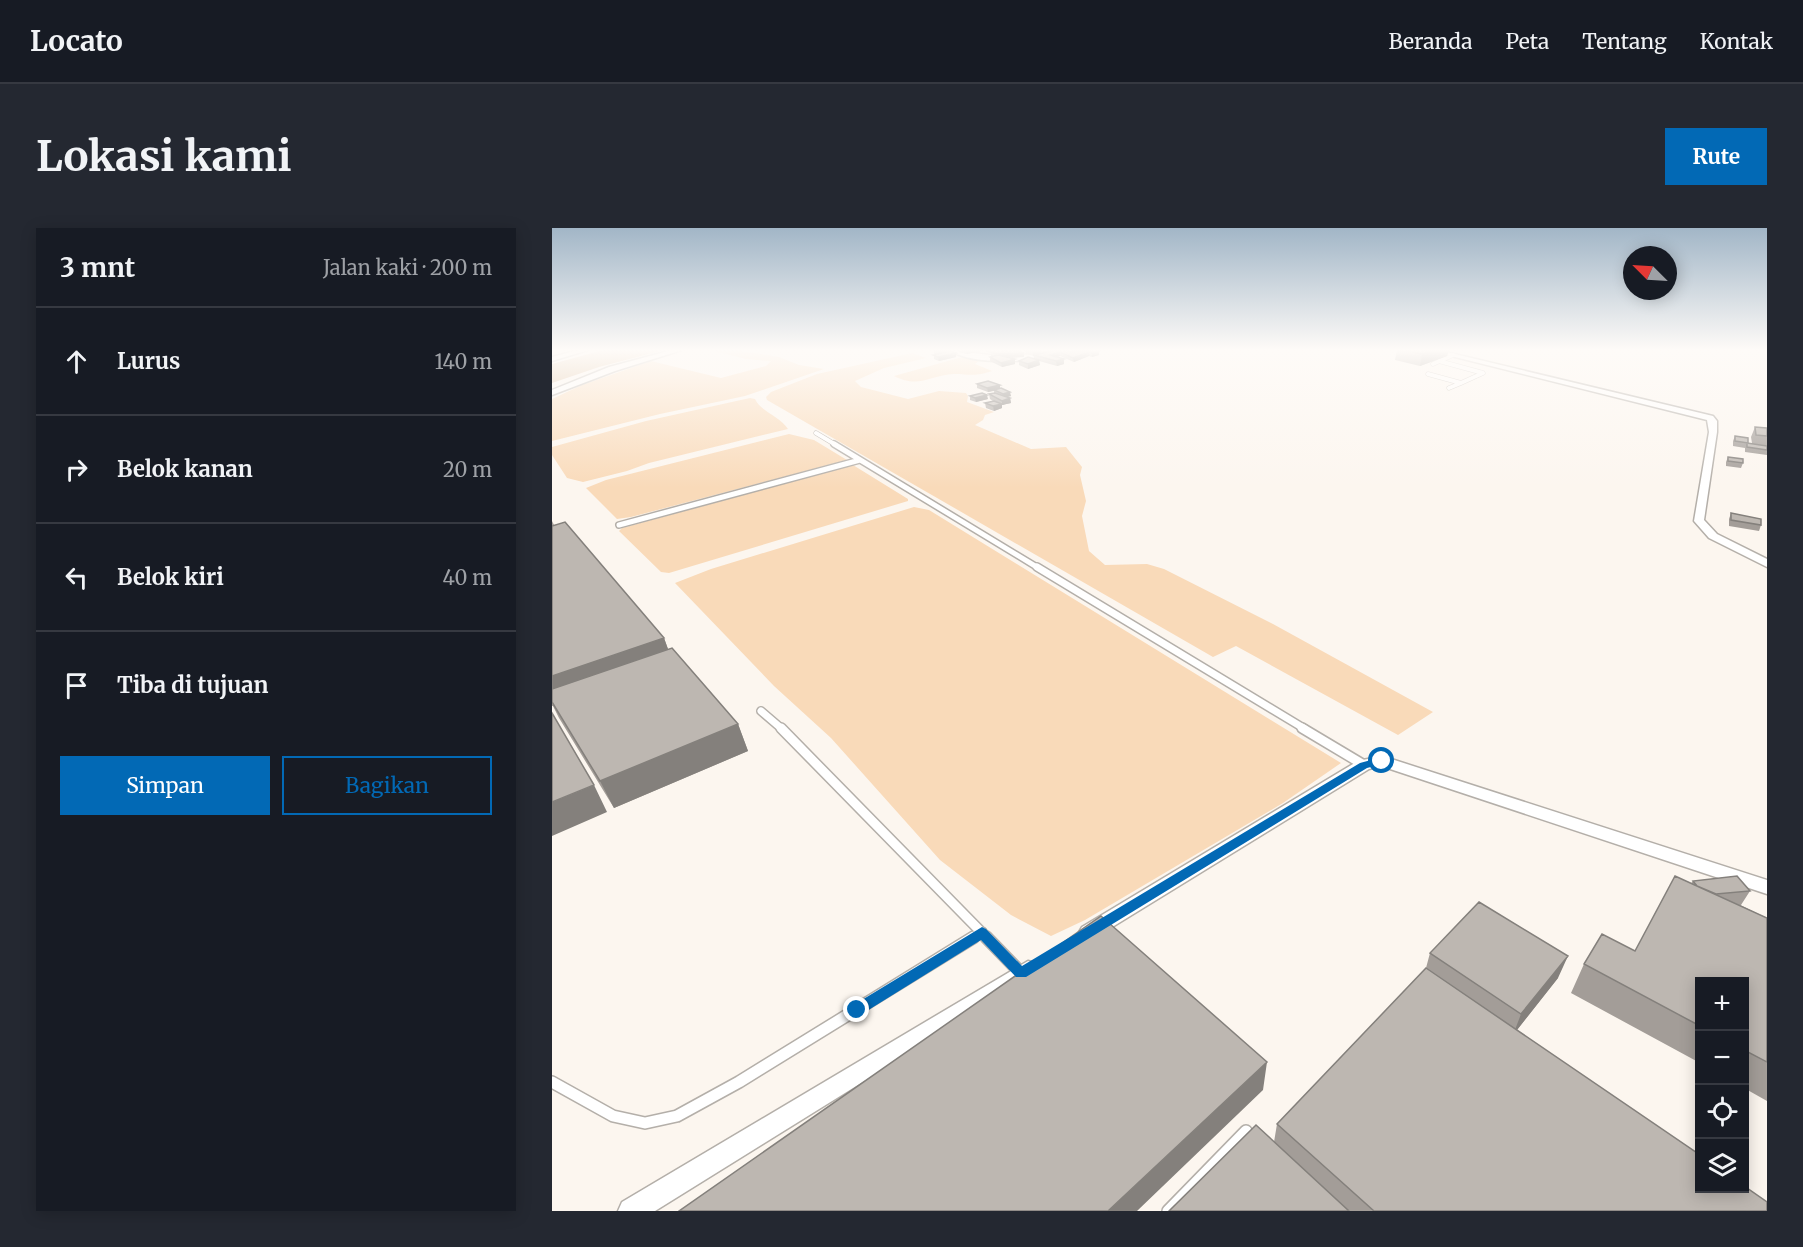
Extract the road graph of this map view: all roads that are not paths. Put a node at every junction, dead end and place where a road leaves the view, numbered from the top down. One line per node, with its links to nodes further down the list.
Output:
1 (1620, 396): 5 (street)
2 (816, 433): 3 (lane)
3 (860, 460): 4 (lane); 7 (lane)
4 (619, 525)
5 (1767, 564)
6 (761, 711): 9 (lane)
7 (1364, 765): 8 (street); 10 (street)
8 (1767, 887)
9 (982, 932): 12 (lane); 13 (lane)
10 (1071, 943)
11 (1041, 961): 12 (street)
12 (1021, 973): 15 (street)
13 (552, 1082)
14 (1246, 1131): 16 (lane)
15 (631, 1211)
16 (1168, 1211)

